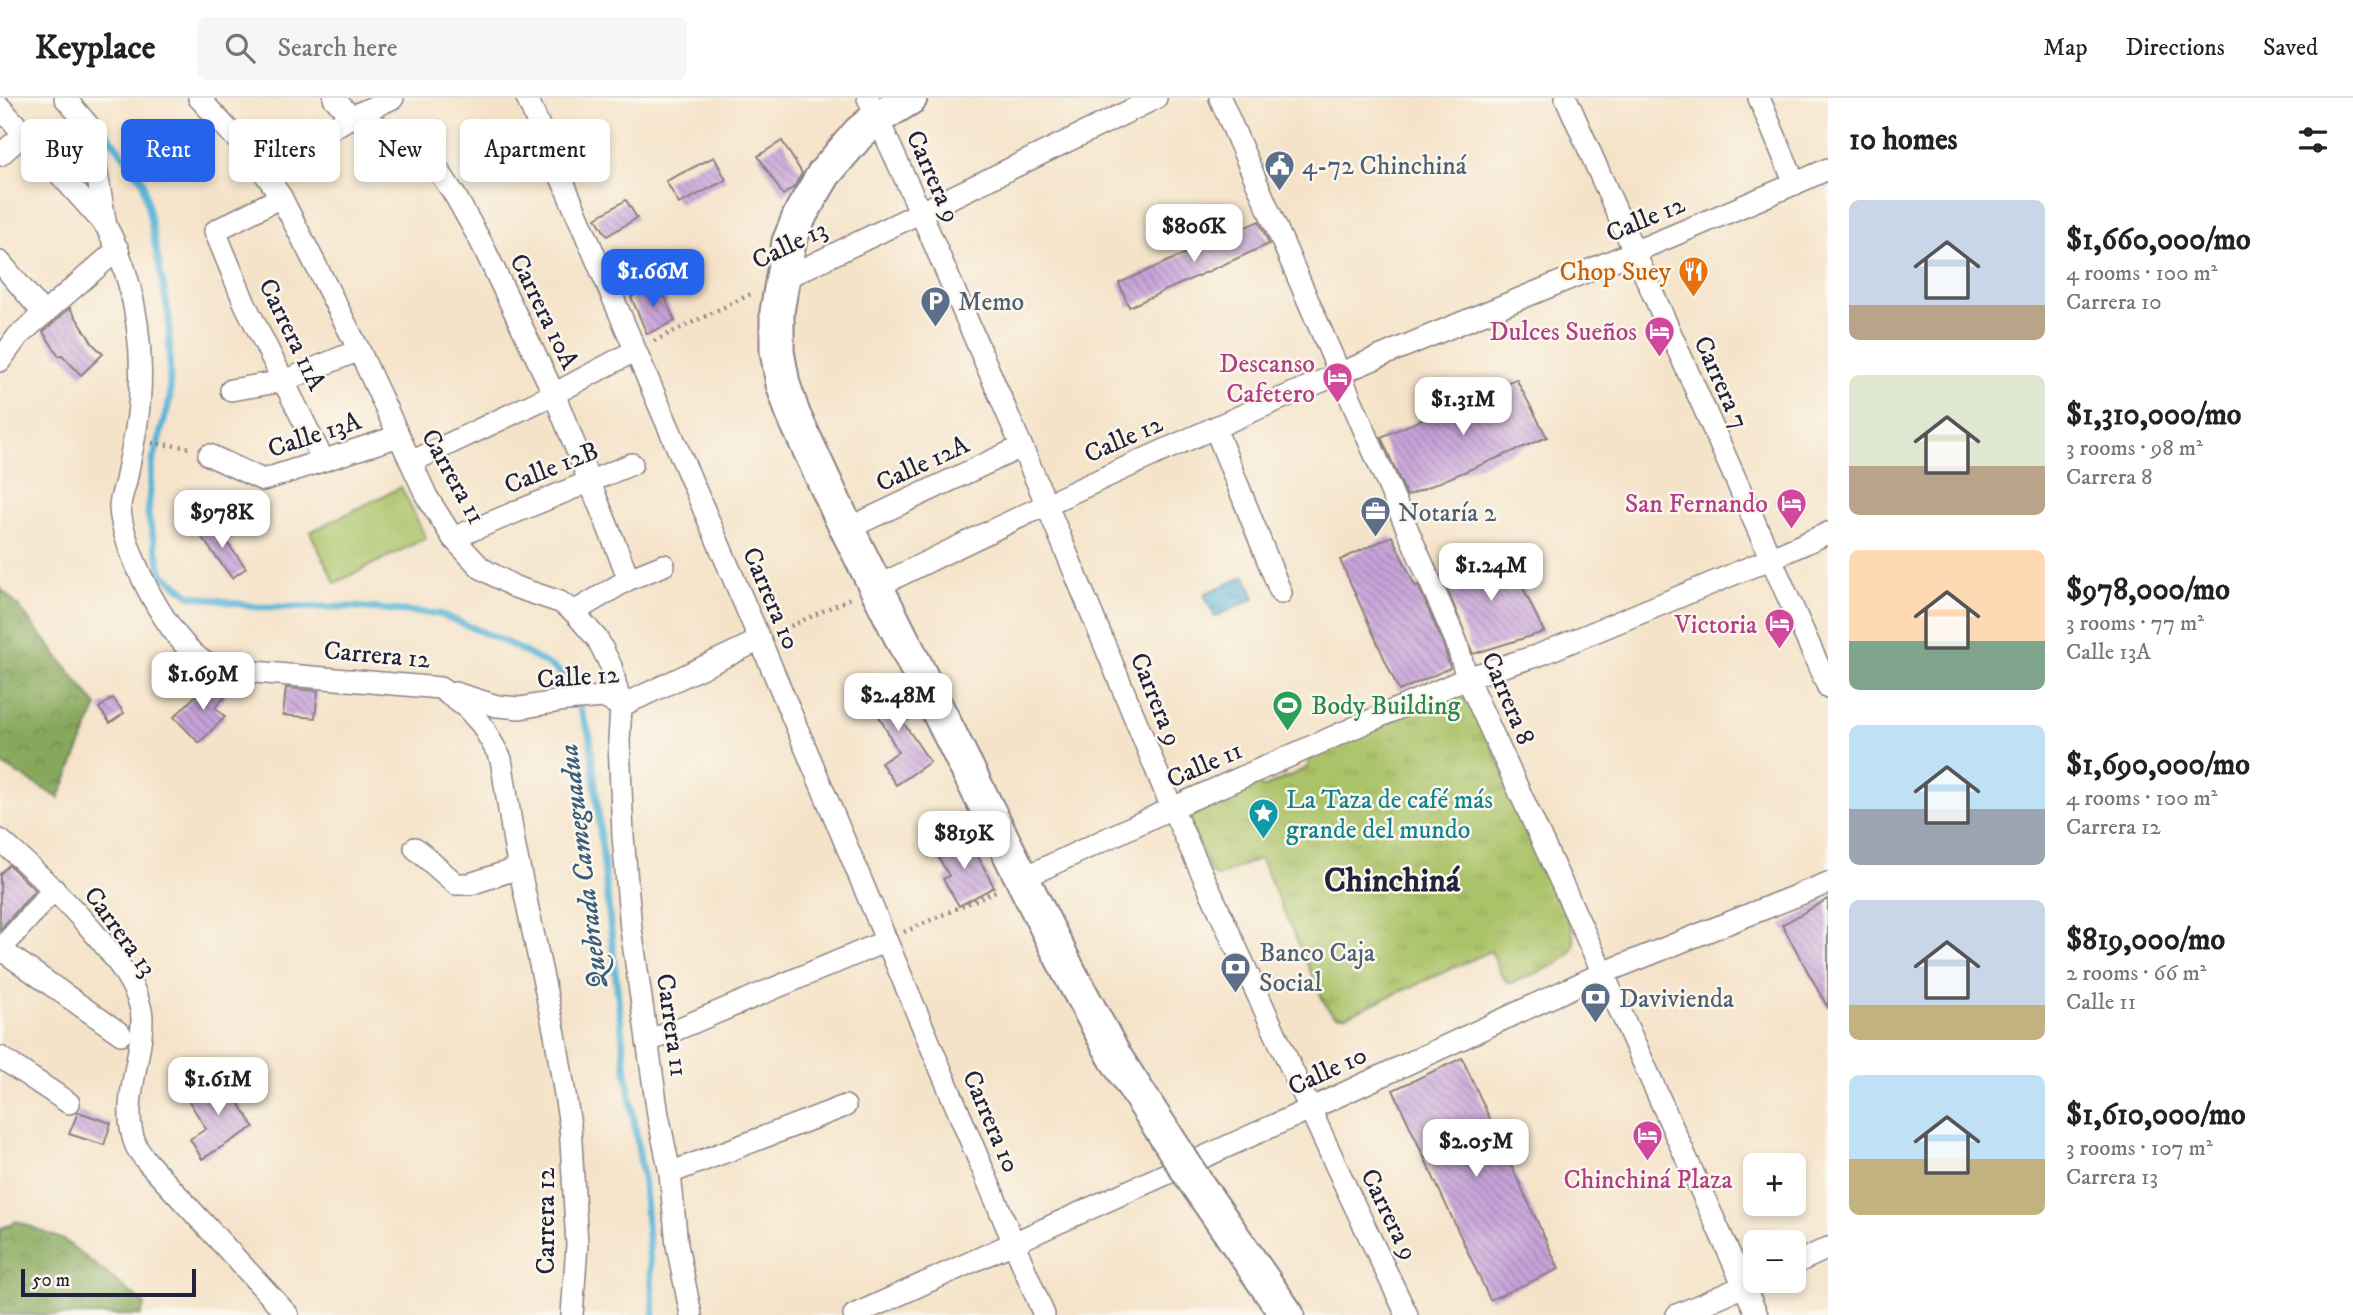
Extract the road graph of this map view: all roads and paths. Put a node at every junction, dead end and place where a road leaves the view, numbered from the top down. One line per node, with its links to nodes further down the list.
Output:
1 (65, 98): 14 (street, Carrera 12)
2 (199, 98): 17 (street, Carrera 11)
3 (334, 98): 13 (street)
4 (393, 98): 13 (street)
5 (527, 98): 34 (street, Carrera 10)
6 (910, 98): 12 (main road)
7 (1156, 98): 26 (street, Calle 13)
8 (1220, 98): 36 (street, Carrera 8)
9 (1566, 98): 29 (street, Carrera 7)
10 (1759, 98): 24 (street)
11 (0, 107): 16 (street, Carrera 12)
12 (873, 108): 26 (street, Carrera 9); 31 (main road)
13 (351, 117): 15 (street); 39 (street, Carrera 10A)
14 (82, 119)
15 (340, 124)
16 (21, 132)
17 (229, 132)
18 (21, 138): 19 (street)
19 (0, 155)
20 (1828, 169): 24 (street, Calle 12)
21 (66, 182): 27 (street, Carrera 12)
22 (98, 182): 27 (street, Carrera 12)
23 (271, 182): 25 (street, Carrera 11)
24 (1796, 184): 29 (street, Calle 12)
25 (281, 197): 33 (street, Carrera 11); 37 (street, Carrera 11A)
26 (920, 211): 31 (street, Calle 13); 42 (street, Carrera 9)
27 (106, 226): 28 (street, Carrera 12)
28 (118, 249): 32 (street); 61 (street, Carrera 12)
29 (1634, 253): 36 (street, Calle 12); 52 (street, Carrera 7)
30 (0, 262): 32 (street)
31 (781, 280): 34 (path, Calle 13); 49 (main road)
32 (44, 314): 35 (street)
33 (359, 350): 37 (street); 41 (street, Carrera 11)
34 (634, 351): 39 (street); 58 (street, Carrera 10)
35 (0, 360)
36 (1339, 373): 40 (street, Calle 12); 59 (street, Carrera 8)
37 (284, 381): 38 (street); 44 (street, Carrera 11A)
38 (231, 390)
39 (554, 394): 45 (street); 47 (street, Carrera 10A)
40 (1214, 428): 48 (street, Calle 12); 56 (street)
41 (399, 436): 44 (street, Calle 13A); 45 (street, Carrera 11)
42 (1021, 447): 48 (street, Carrera 9); 49 (street, Calle 12A)
43 (209, 455): 44 (street, Calle 13A)
44 (323, 460)
45 (411, 462): 51 (street, Carrera 11)
46 (632, 464): 47 (street, Calle 12B)
47 (589, 481): 51 (street, Calle 12B); 54 (street, Carrera 10A)
48 (1046, 503): 55 (street, Calle 12); 63 (street, Carrera 9)
49 (847, 529): 55 (main road)
50 (1828, 533): 52 (street, Calle 11)
51 (453, 538): 57 (street, Carrera 11)
52 (1770, 559): 59 (street, Calle 11); 60 (street, Carrera 7)
53 (664, 565): 54 (street)
54 (629, 579): 57 (street)
55 (876, 587): 58 (path); 67 (main road)
56 (1281, 593)
57 (574, 612): 62 (street, Carrera 11)
58 (760, 640): 62 (street, Calle 12); 70 (street, Carrera 10)
59 (1467, 678): 63 (street, Calle 11); 72 (street, Carrera 8)
60 (1828, 687)
61 (440, 688): 62 (street, Calle 12); 66 (street, Carrera 12)
62 (612, 701): 74 (street, Carrera 11)
63 (1172, 808): 67 (street, Calle 11); 78 (street, Carrera 9)
64 (415, 849): 66 (street)
65 (3, 850): 69 (street, Carrera 13)
66 (519, 868): 87 (street, Carrera 12)
67 (1021, 879): 70 (path); 91 (main road, bridge)
68 (1828, 883): 72 (street, Calle 10)
69 (54, 889): 71 (street); 86 (street, Carrera 13)
70 (886, 941): 74 (street); 80 (street, Carrera 10)
71 (0, 949): 73 (street)
72 (1603, 973): 78 (street, Calle 10); 83 (street, Carrera 8)
73 (121, 1034)
74 (647, 1042): 79 (street, Carrera 11)
75 (0, 1058): 76 (street)
76 (69, 1103)
77 (845, 1106): 79 (street)
78 (1310, 1109): 80 (street, Calle 10); 92 (street, Carrera 9)
79 (670, 1173): 88 (street, Carrera 11)
80 (1013, 1244): 89 (street, Calle 10); 90 (street, Carrera 10)
81 (1828, 1248): 82 (street)
82 (1806, 1258)
83 (1743, 1269)
84 (1743, 1287): 93 (street)
85 (1752, 1293): 94 (street, Carrera 8)
86 (288, 1315)
87 (572, 1315)
88 (691, 1315)
89 (855, 1315)
90 (1044, 1315)
91 (1287, 1315)
92 (1407, 1315)
93 (1677, 1315)
94 (1757, 1315)

